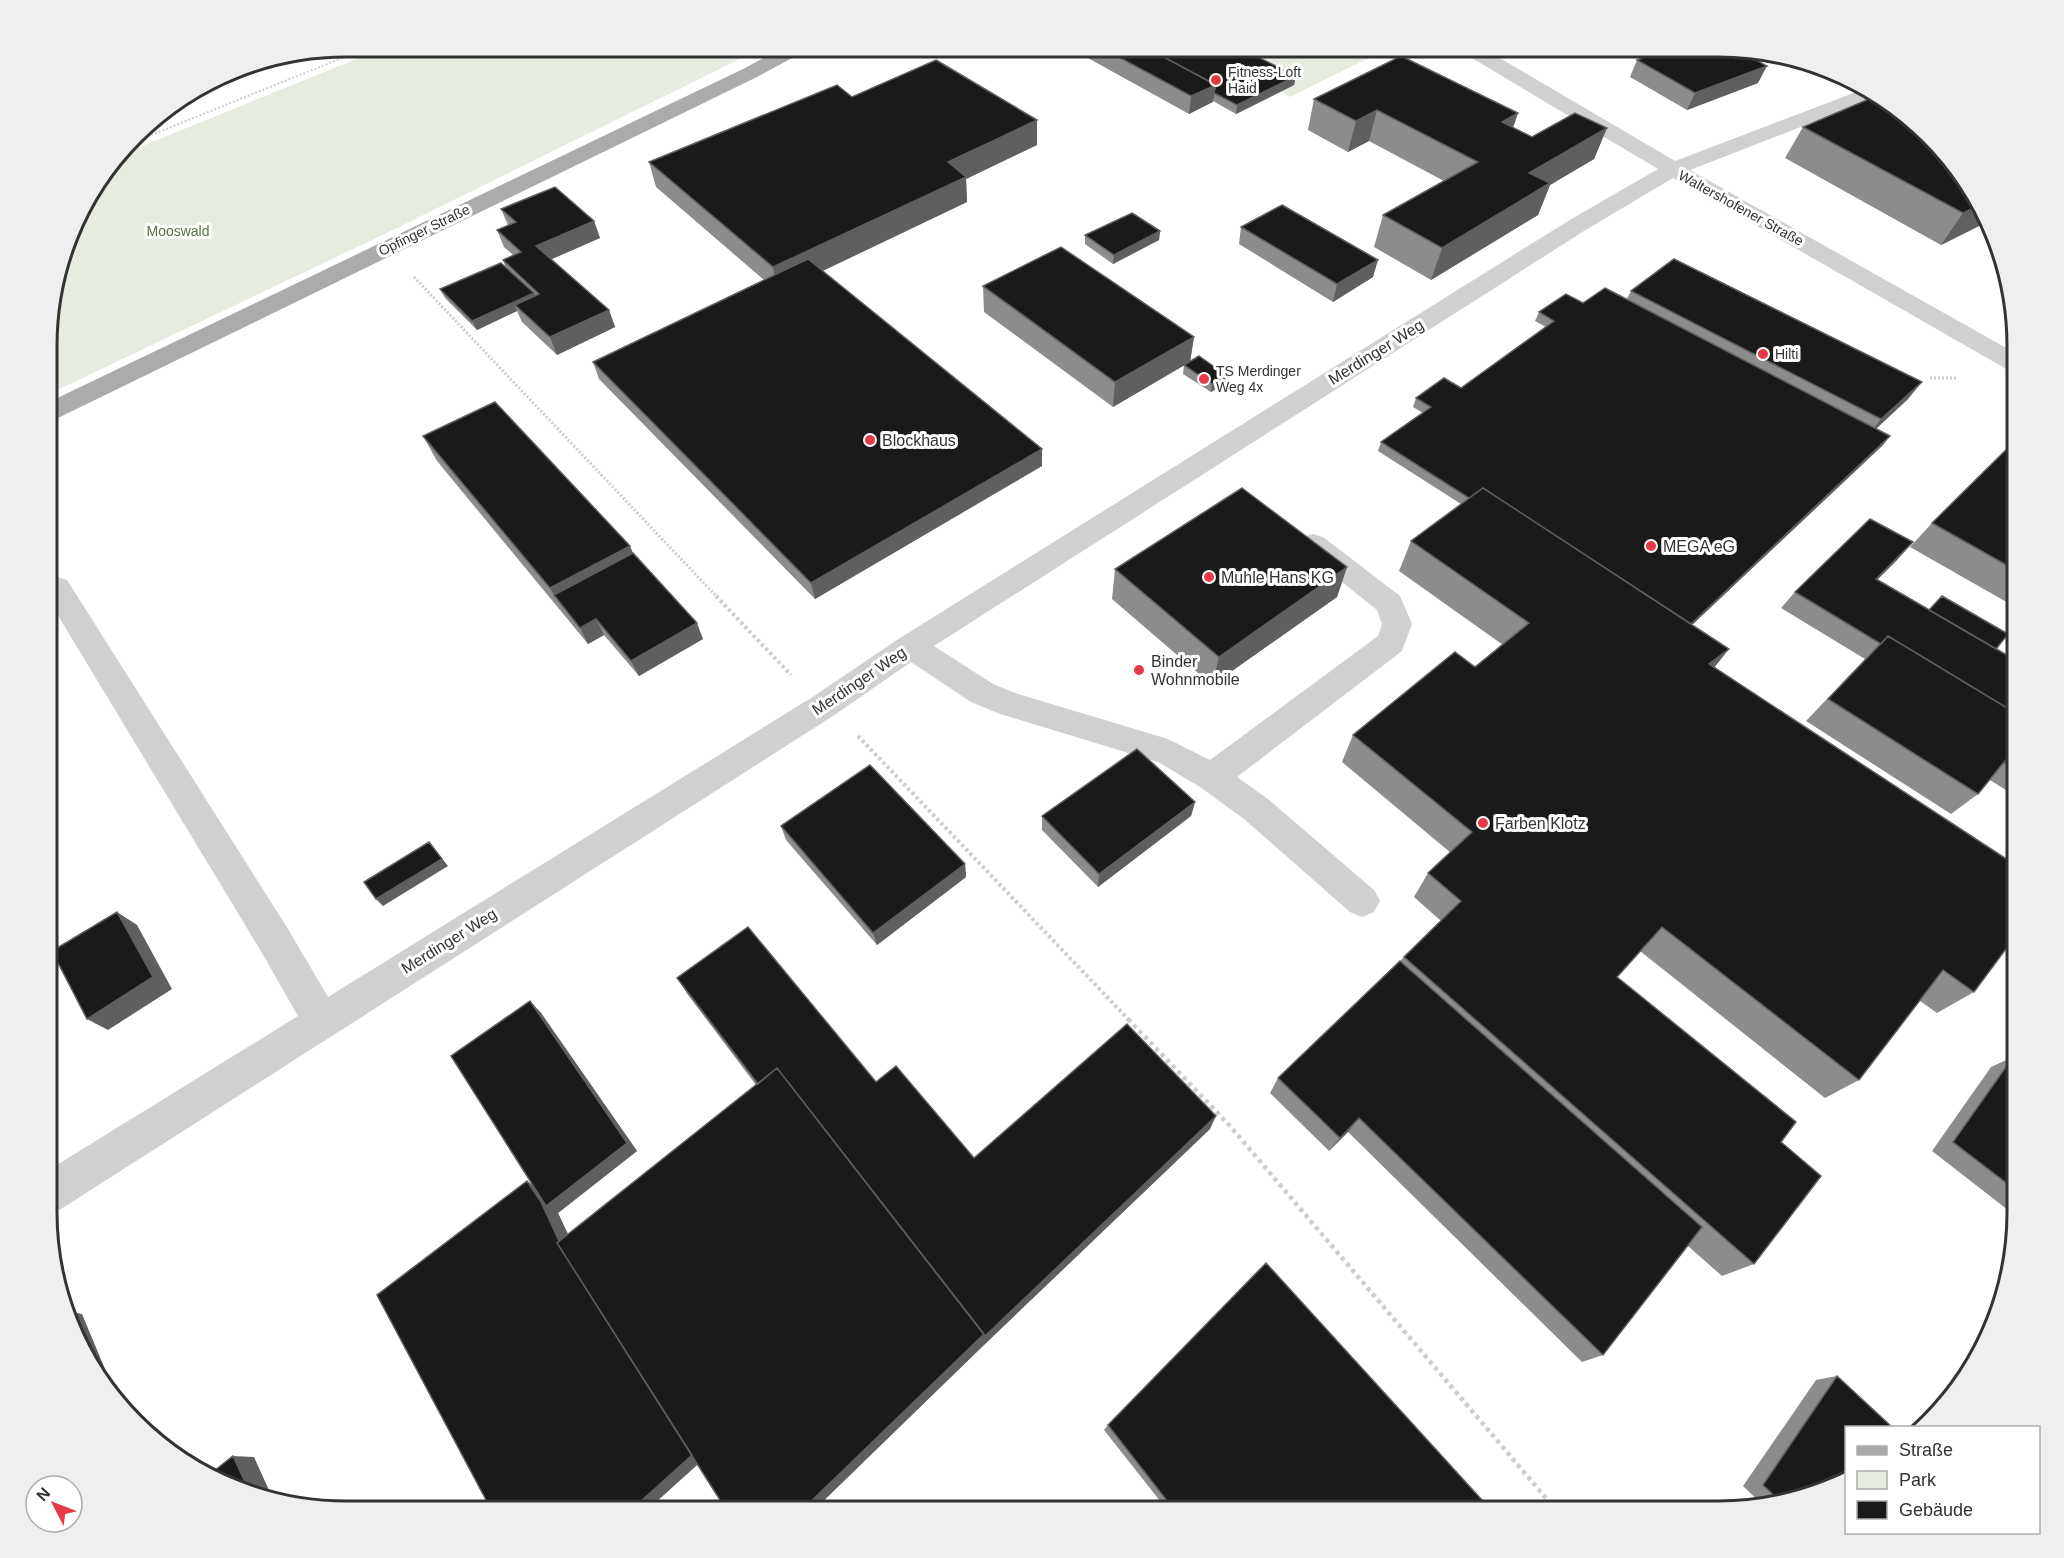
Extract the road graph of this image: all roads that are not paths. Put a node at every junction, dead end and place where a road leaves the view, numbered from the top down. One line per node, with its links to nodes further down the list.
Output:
1 (779, 57): 6 (main road, Opfinger Straße)
2 (1484, 57): 4 (street, Waltershofener Straße)
3 (1863, 96): 4 (street, Merdinger Weg)
4 (1673, 169): 5 (street, Waltershofener Straße); 9 (street, Merdinger Weg)
5 (2007, 358)
6 (57, 408)
7 (1313, 544): 10 (street)
8 (57, 588): 12 (street)
9 (912, 646): 10 (street); 12 (street, Merdinger Weg)
10 (1212, 777): 11 (street)
11 (1362, 901)
12 (321, 1021): 13 (street, Merdinger Weg)
13 (57, 1189)

